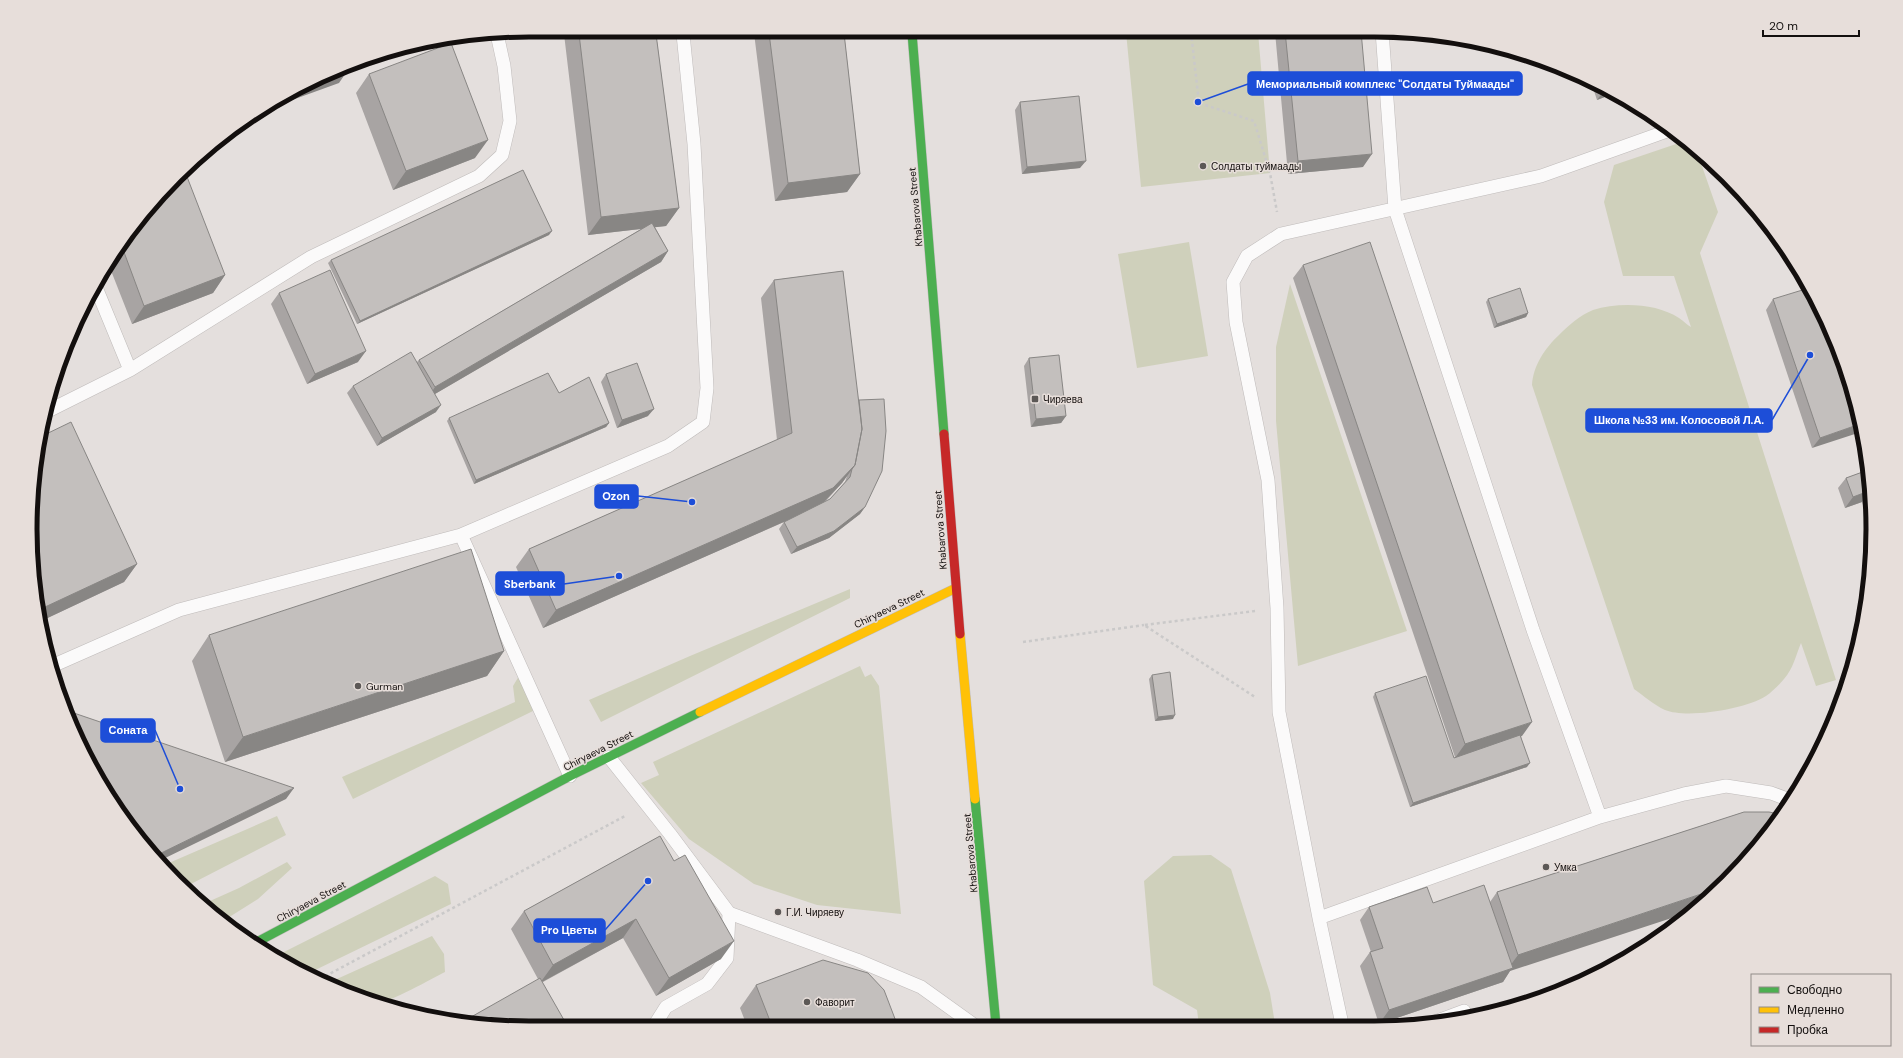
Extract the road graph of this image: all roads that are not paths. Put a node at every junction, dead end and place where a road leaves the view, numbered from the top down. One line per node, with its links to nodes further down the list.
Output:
1 (683, 37): 10 (lane)
2 (912, 37): 11 (main road, Khabarova Street)
3 (1382, 37): 6 (lane)
4 (498, 38): 8 (lane)
5 (1664, 132): 6 (lane)
6 (1395, 209): 16 (lane); 18 (lane)
7 (98, 292): 8 (lane)
8 (130, 370): 9 (lane)
9 (52, 409)
10 (461, 535): 12 (lane); 14 (lane)
11 (956, 588): 13 (main road, Chiryaeva Street); 24 (main road, Khabarova Street)
12 (56, 664)
13 (609, 757): 14 (main road, Chiryaeva Street); 17 (lane)
14 (570, 776): 19 (main road, Chiryaeva Street)
15 (1785, 798): 16 (lane)
16 (1600, 817): 18 (lane)
17 (729, 913): 22 (lane); 23 (lane)
18 (1319, 918): 25 (lane)
19 (261, 941)
20 (1464, 1011): 21 (lane)
21 (1455, 1014)
22 (657, 1021)
23 (968, 1021)
24 (996, 1021)
25 (1341, 1021)

